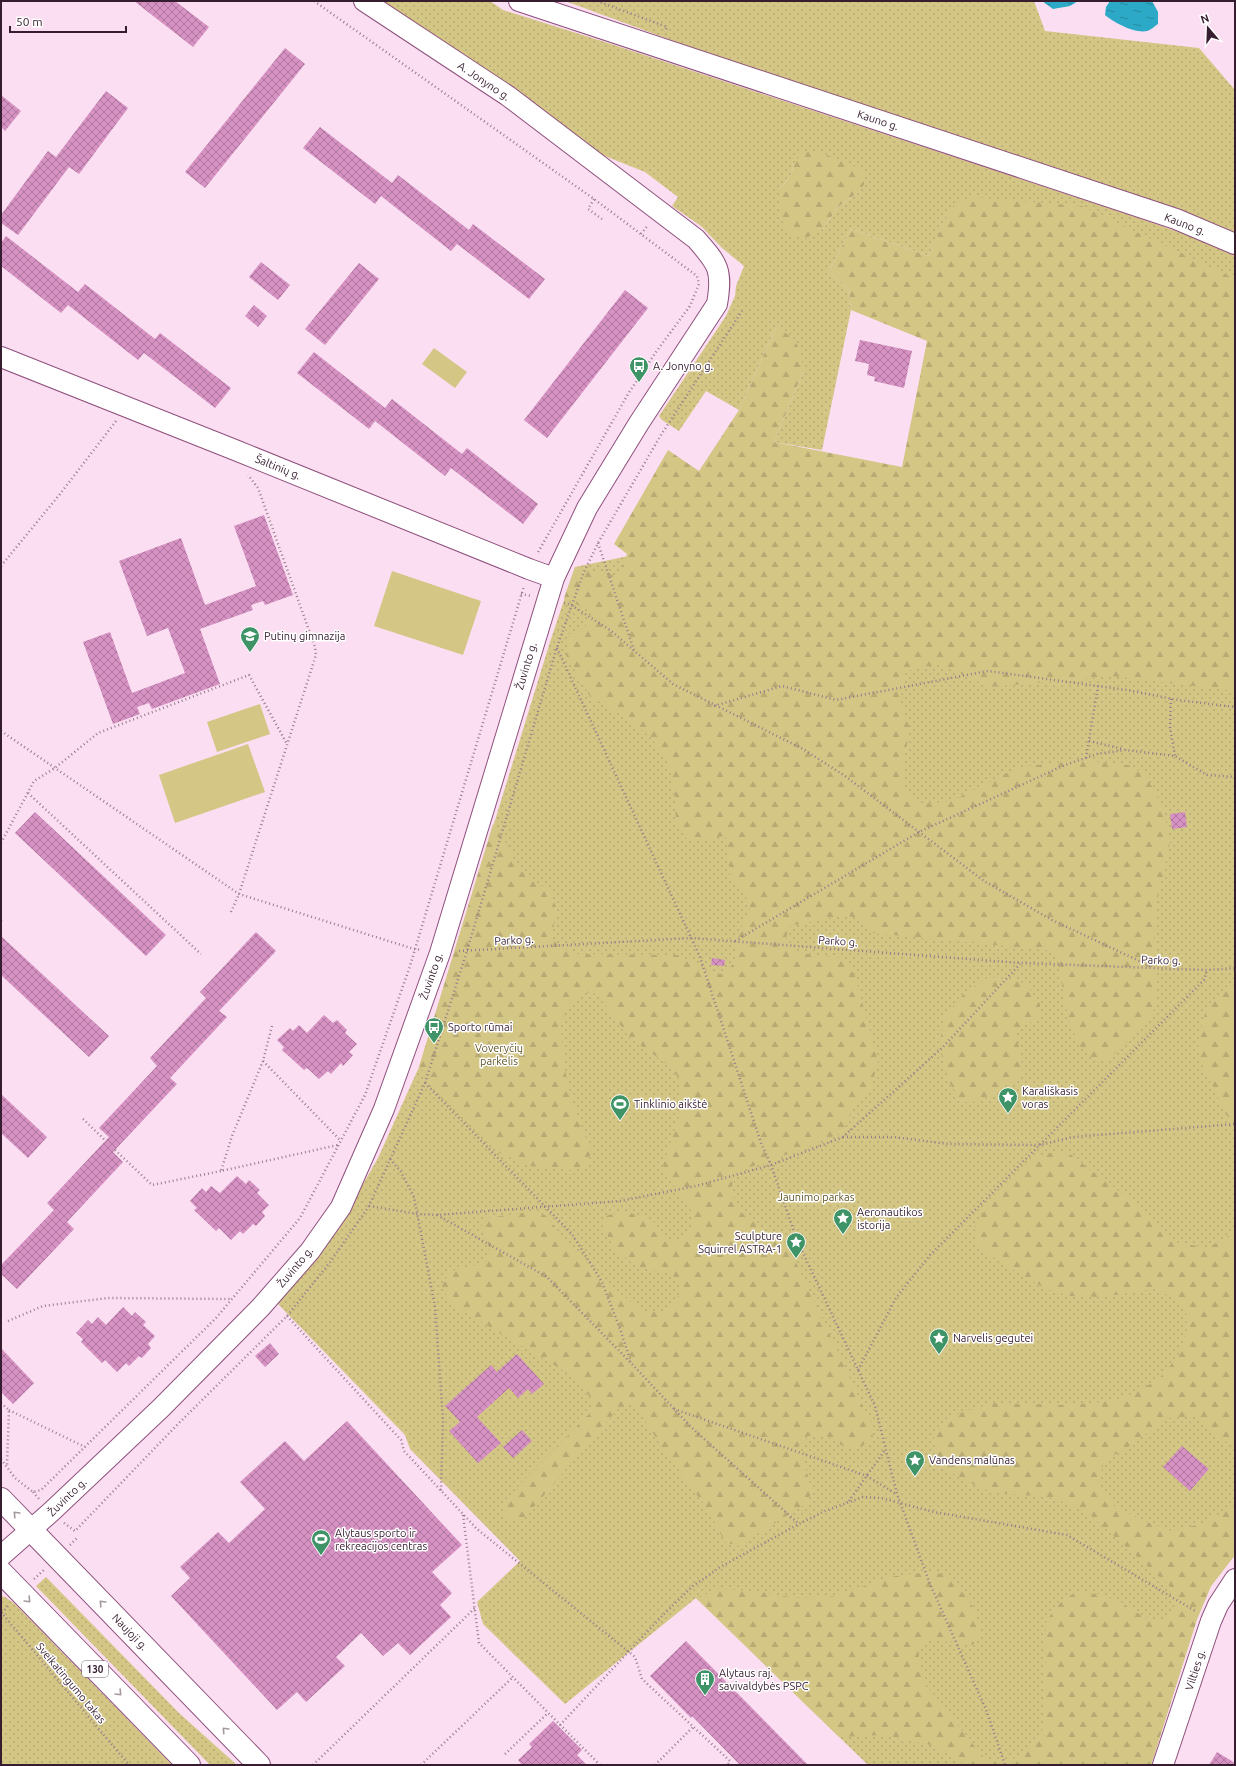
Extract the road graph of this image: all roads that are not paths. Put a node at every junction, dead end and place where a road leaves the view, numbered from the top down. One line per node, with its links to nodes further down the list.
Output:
1 (364, 1): 4 (street, A. Jonyno g.)
2 (519, 1): 3 (street, Kauno g.)
3 (1235, 244)
4 (717, 304): 6 (street, Žuvinto g.)
5 (1, 357): 6 (street, Šaltinių g.)
6 (554, 578): 8 (street, Žuvinto g.)
7 (1, 1499): 8 (main road, Naujoji g., one-way to 7)
8 (31, 1530): 9 (street, Žuvinto g.); 13 (main road, Naujoji g., one-way to 8)
9 (1, 1556)
10 (1, 1572): 12 (main road, 130, one-way to 12)
11 (1235, 1579): 14 (street, Vilties g.)
12 (189, 1765)
13 (259, 1765)
14 (1163, 1765)

